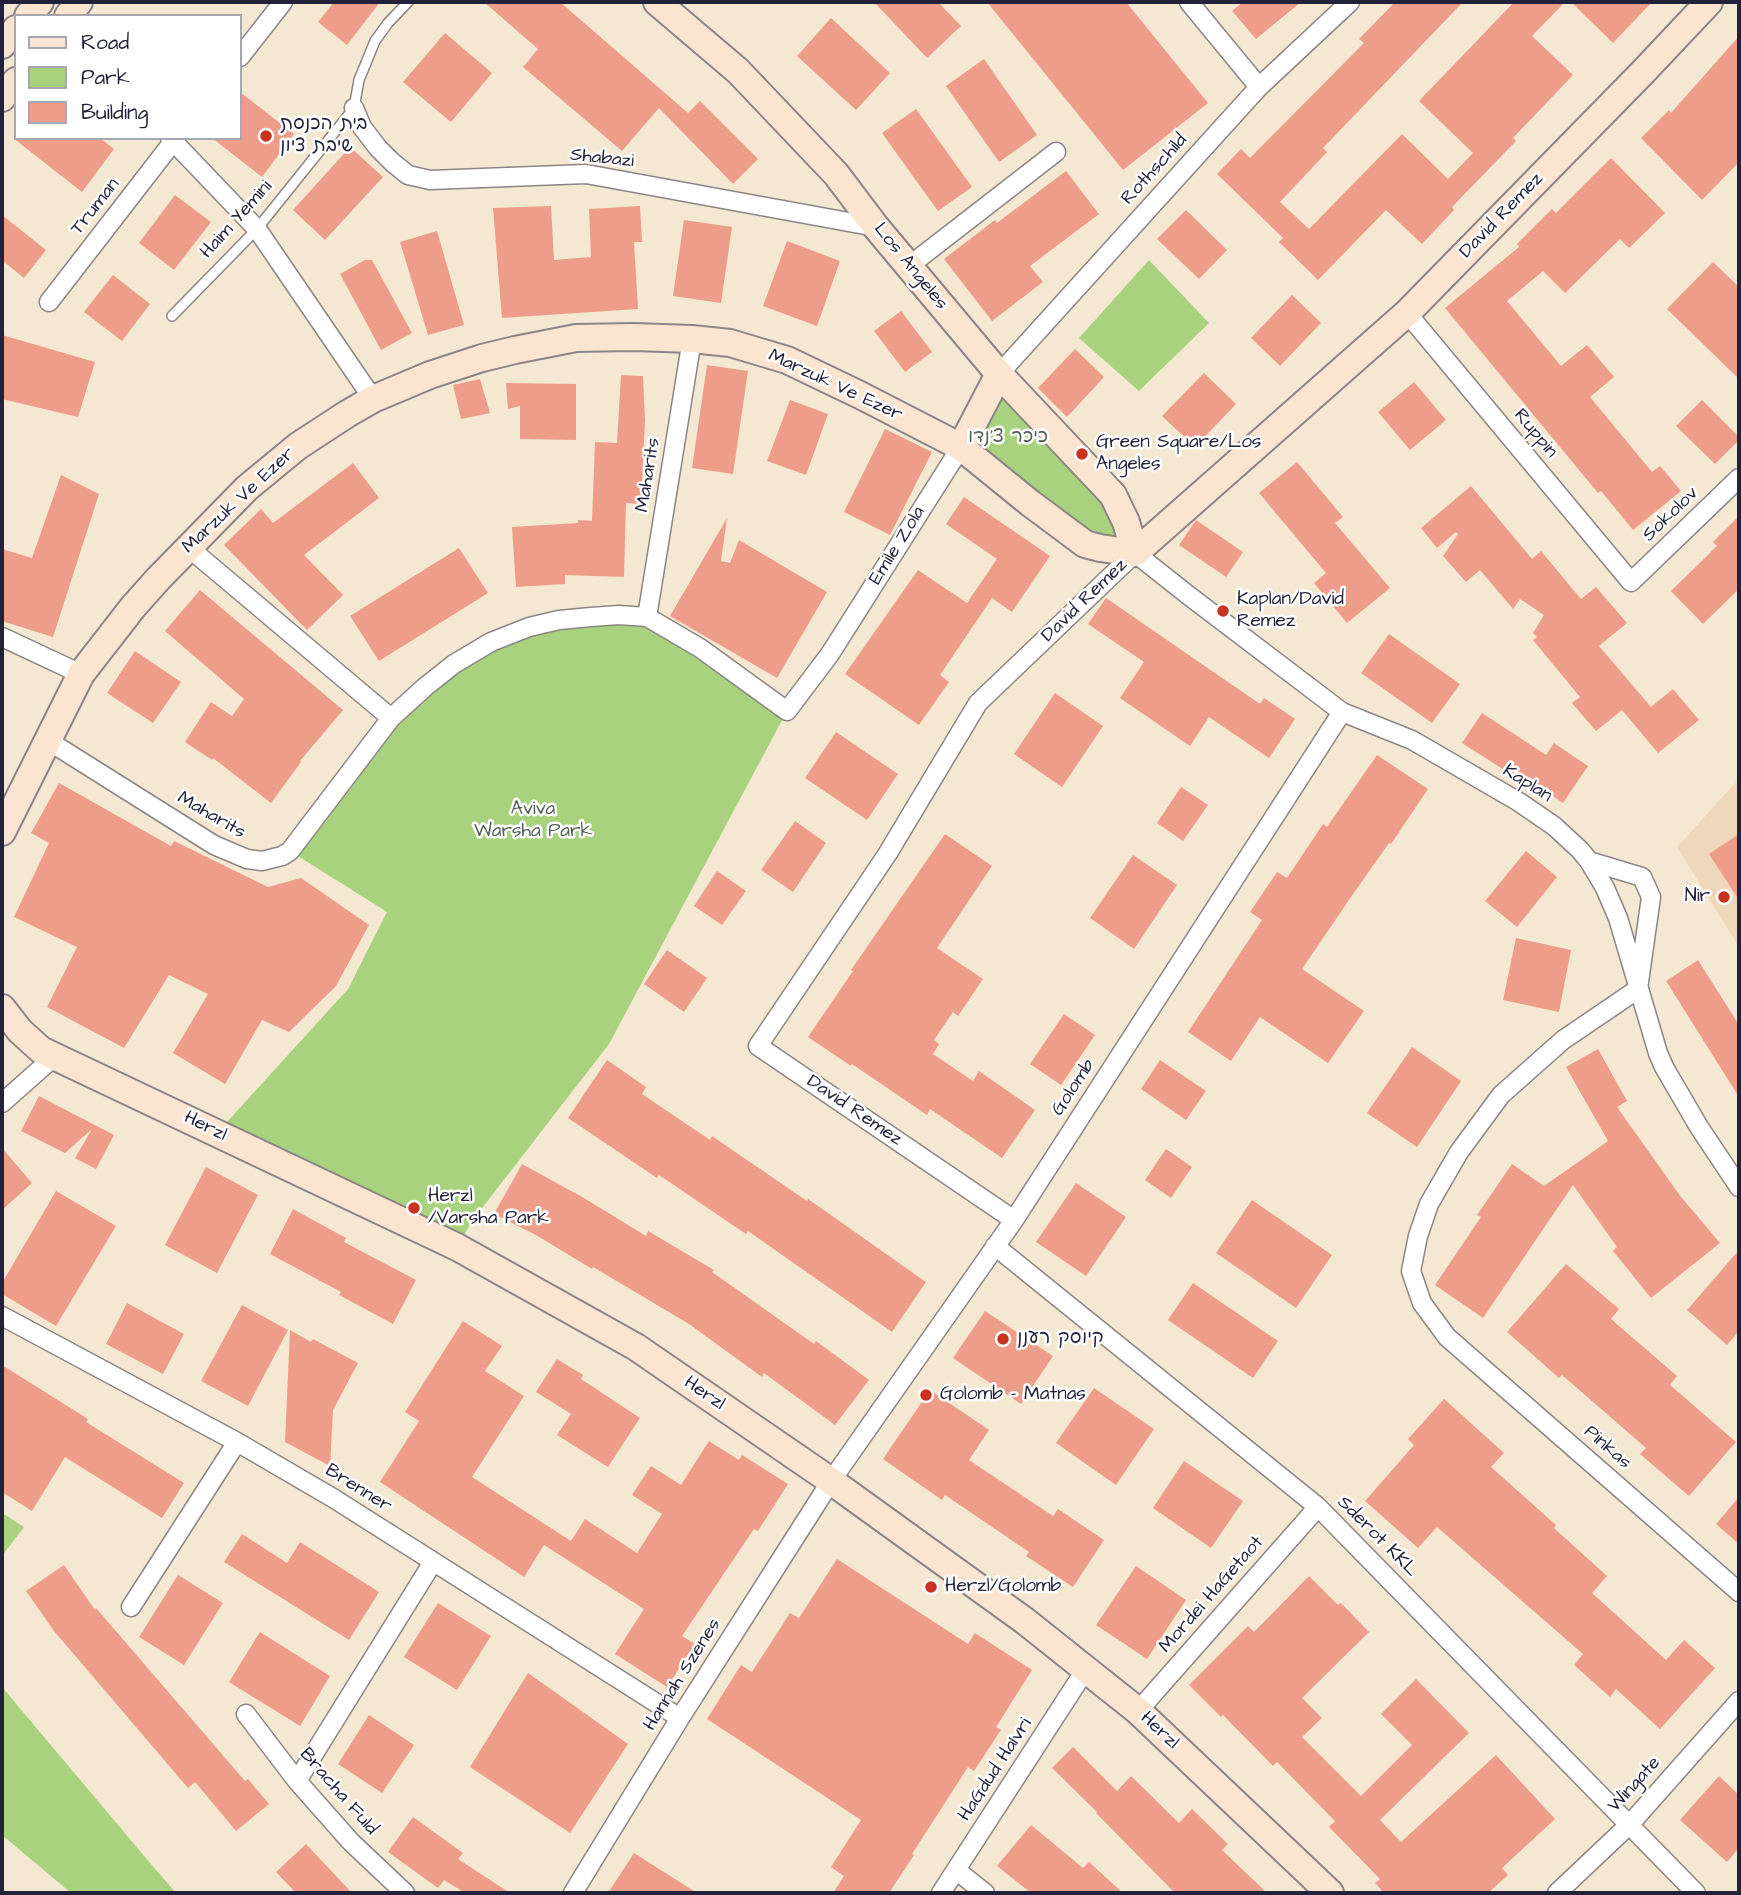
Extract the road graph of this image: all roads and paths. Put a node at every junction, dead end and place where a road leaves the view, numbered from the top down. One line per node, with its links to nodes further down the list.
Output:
1 (283, 2): 9 (street)
2 (408, 2): 13 (lane, Haim Yemini)
3 (657, 2): 17 (street, Los Angeles)
4 (1189, 2): 11 (street)
5 (1350, 2): 11 (street, Rothschild)
6 (1709, 2): 21 (street, David Remez)
7 (14, 31): 8 (street)
8 (2, 45)
9 (242, 54)
10 (14, 83): 12 (street)
11 (1259, 87): 24 (street, Rothschild)
12 (2, 98)
13 (354, 108): 17 (street, Shabazi); 18 (lane, Haim Yemini)
14 (172, 140): 20 (street, Truman)
15 (174, 140): 18 (street)
16 (1056, 152): 19 (street)
17 (876, 227): 19 (street, Los Angeles)
18 (257, 229): 22 (lane, Haim Yemini); 25 (street)
19 (909, 266): 24 (street, Los Angeles)
20 (49, 302)
21 (1407, 313): 29 (street, David Remez); 30 (street, Ruppin)
22 (172, 316)
23 (692, 339): 25 (street, Marzuk Ve Ezer); 26 (street, Marzuk Ve Ezer); 31 (street, Maharits)
24 (999, 374): 26 (street, Emile Zola); 29 (street, Los Angeles)
25 (373, 399): 28 (street, Marzuk Ve Ezer)
26 (961, 447): 29 (street, Marzuk Ve Ezer); 34 (street, Emile Zola)
27 (1739, 478): 30 (street, Sokolov)
28 (188, 547): 33 (street, Marzuk Ve Ezer); 36 (street)
29 (1135, 552): 35 (street, Kaplan); 45 (street, David Remez)
30 (1631, 582)
31 (647, 617): 34 (street, Maharits); 36 (street, Maharits)
32 (2, 637): 33 (street)
33 (81, 674): 37 (street, Marzuk Ve Ezer)
34 (787, 711)
35 (1342, 712): 39 (street, Kaplan); 45 (street, Golomb)
36 (391, 718): 37 (street, Maharits)
37 (47, 740): 38 (street, Marzuk Ve Ezer)
38 (2, 832)
39 (1589, 862): 40 (street, Kaplan); 40 (street)
40 (1638, 989): 44 (street, Kaplan); 52 (street, Pinkas)
41 (2, 1008): 42 (street)
42 (54, 1057): 43 (street); 49 (street, Herzl)
43 (2, 1103)
44 (1739, 1186)
45 (1014, 1220): 46 (street, Golomb)
46 (995, 1246): 49 (street, Golomb); 50 (street, Sderot KKL)
47 (2, 1316): 48 (street, Brenner)
48 (237, 1442): 51 (street, Brenner); 53 (street)
49 (831, 1481): 54 (street, Herzl); 58 (street, Hannah Szenes)
50 (1318, 1507): 56 (street, Mordei HaGetaot); 60 (street, Sderot KKL)
51 (433, 1562): 58 (street, Brenner); 59 (street)
52 (1739, 1592)
53 (131, 1606)
54 (1086, 1668): 56 (street, Herzl); 61 (street, HaGdud HaIvri)
55 (1739, 1701): 60 (street, Wingate)
56 (1138, 1711): 66 (street, Herzl)
57 (246, 1714): 59 (street, Bracha Fuld)
58 (680, 1718): 63 (street, Hannah Szenes)
59 (297, 1781): 62 (street, Bracha Fuld)
60 (1630, 1824): 67 (street, Wingate); 68 (street, Sderot KKL)
61 (956, 1870): 64 (street, HaGdud HaIvri); 65 (street)
62 (405, 1893)
63 (573, 1893)
64 (941, 1893)
65 (985, 1893)
66 (1330, 1893)
67 (1557, 1893)
68 (1696, 1893)

